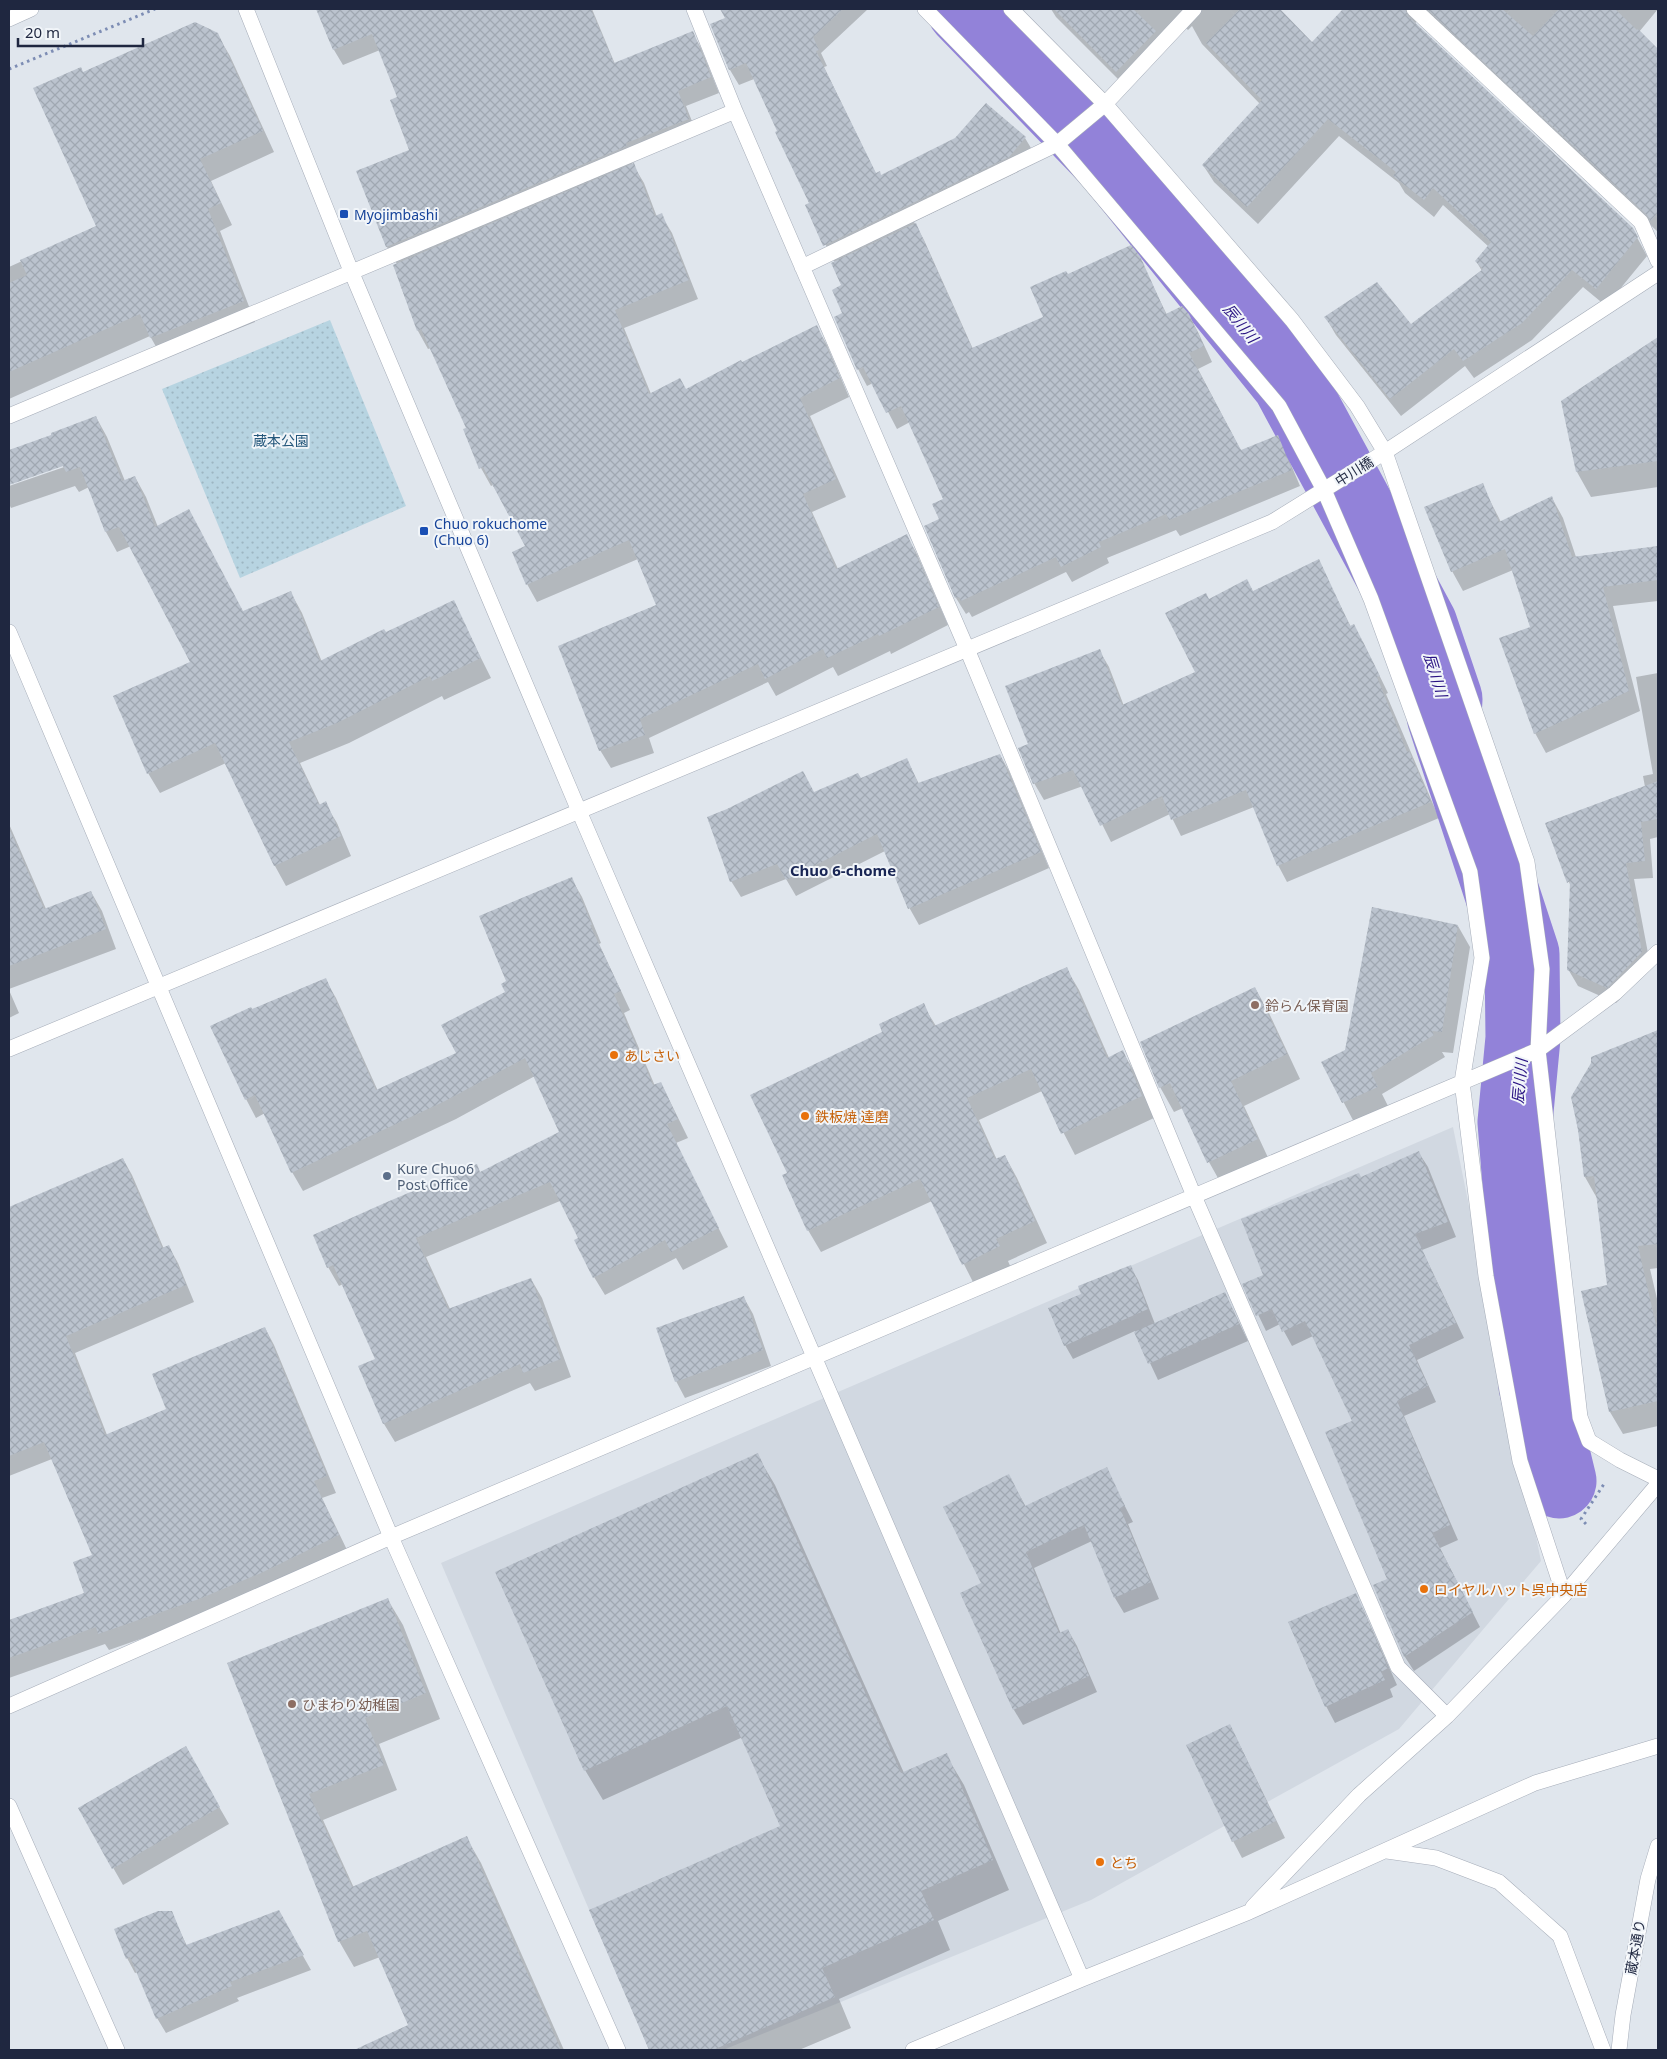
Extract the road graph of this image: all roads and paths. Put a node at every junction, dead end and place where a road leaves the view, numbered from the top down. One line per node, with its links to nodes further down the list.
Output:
1 (31, 9): 9 (street)
2 (153, 9): 10 (path)
3 (246, 9): 16 (street)
4 (694, 9): 12 (street)
5 (925, 9): 13 (street)
6 (1011, 9): 11 (street)
7 (1194, 9): 11 (street)
8 (1414, 9): 14 (street)
9 (9, 19)
10 (9, 69)
11 (1106, 104): 13 (street); 19 (street)
12 (735, 111): 15 (street); 16 (street)
13 (1058, 144): 15 (street); 20 (street)
14 (1658, 261)
15 (802, 267): 22 (street)
16 (351, 271): 18 (street); 23 (street)
17 (1658, 273): 19 (street, 中川橋)
18 (9, 416)
19 (1385, 452): 20 (street, 中川橋); 27 (street)
20 (1324, 490): 22 (street, 中川橋); 28 (street)
21 (9, 632): 25 (street)
22 (967, 649): 23 (street, 中川橋); 29 (street)
23 (579, 811): 25 (street, 中川橋); 30 (street)
24 (1658, 952): 27 (street)
25 (160, 986): 26 (street, 中川橋); 35 (street)
26 (9, 1049)
27 (1538, 1050): 28 (street); 32 (street)
28 (1462, 1082): 29 (street); 36 (street)
29 (1194, 1196): 30 (street); 38 (street)
30 (814, 1357): 35 (street); 44 (street)
31 (1607, 1479): 34 (path)
32 (1658, 1479)
33 (1658, 1484): 36 (street)
34 (1592, 1530)
35 (391, 1537): 37 (street); 46 (street)
36 (1564, 1595): 38 (street)
37 (9, 1706)
38 (1447, 1716): 43 (street)
39 (1658, 1746): 42 (street)
40 (9, 1806): 45 (street)
41 (1658, 1846): 49 (street, 蔵本通り)
42 (1386, 1851): 43 (street); 48 (street)
43 (1248, 1912): 44 (street)
44 (1082, 1979): 47 (street)
45 (117, 2050)
46 (618, 2050)
47 (913, 2050)
48 (1603, 2050)
49 (1619, 2050)

